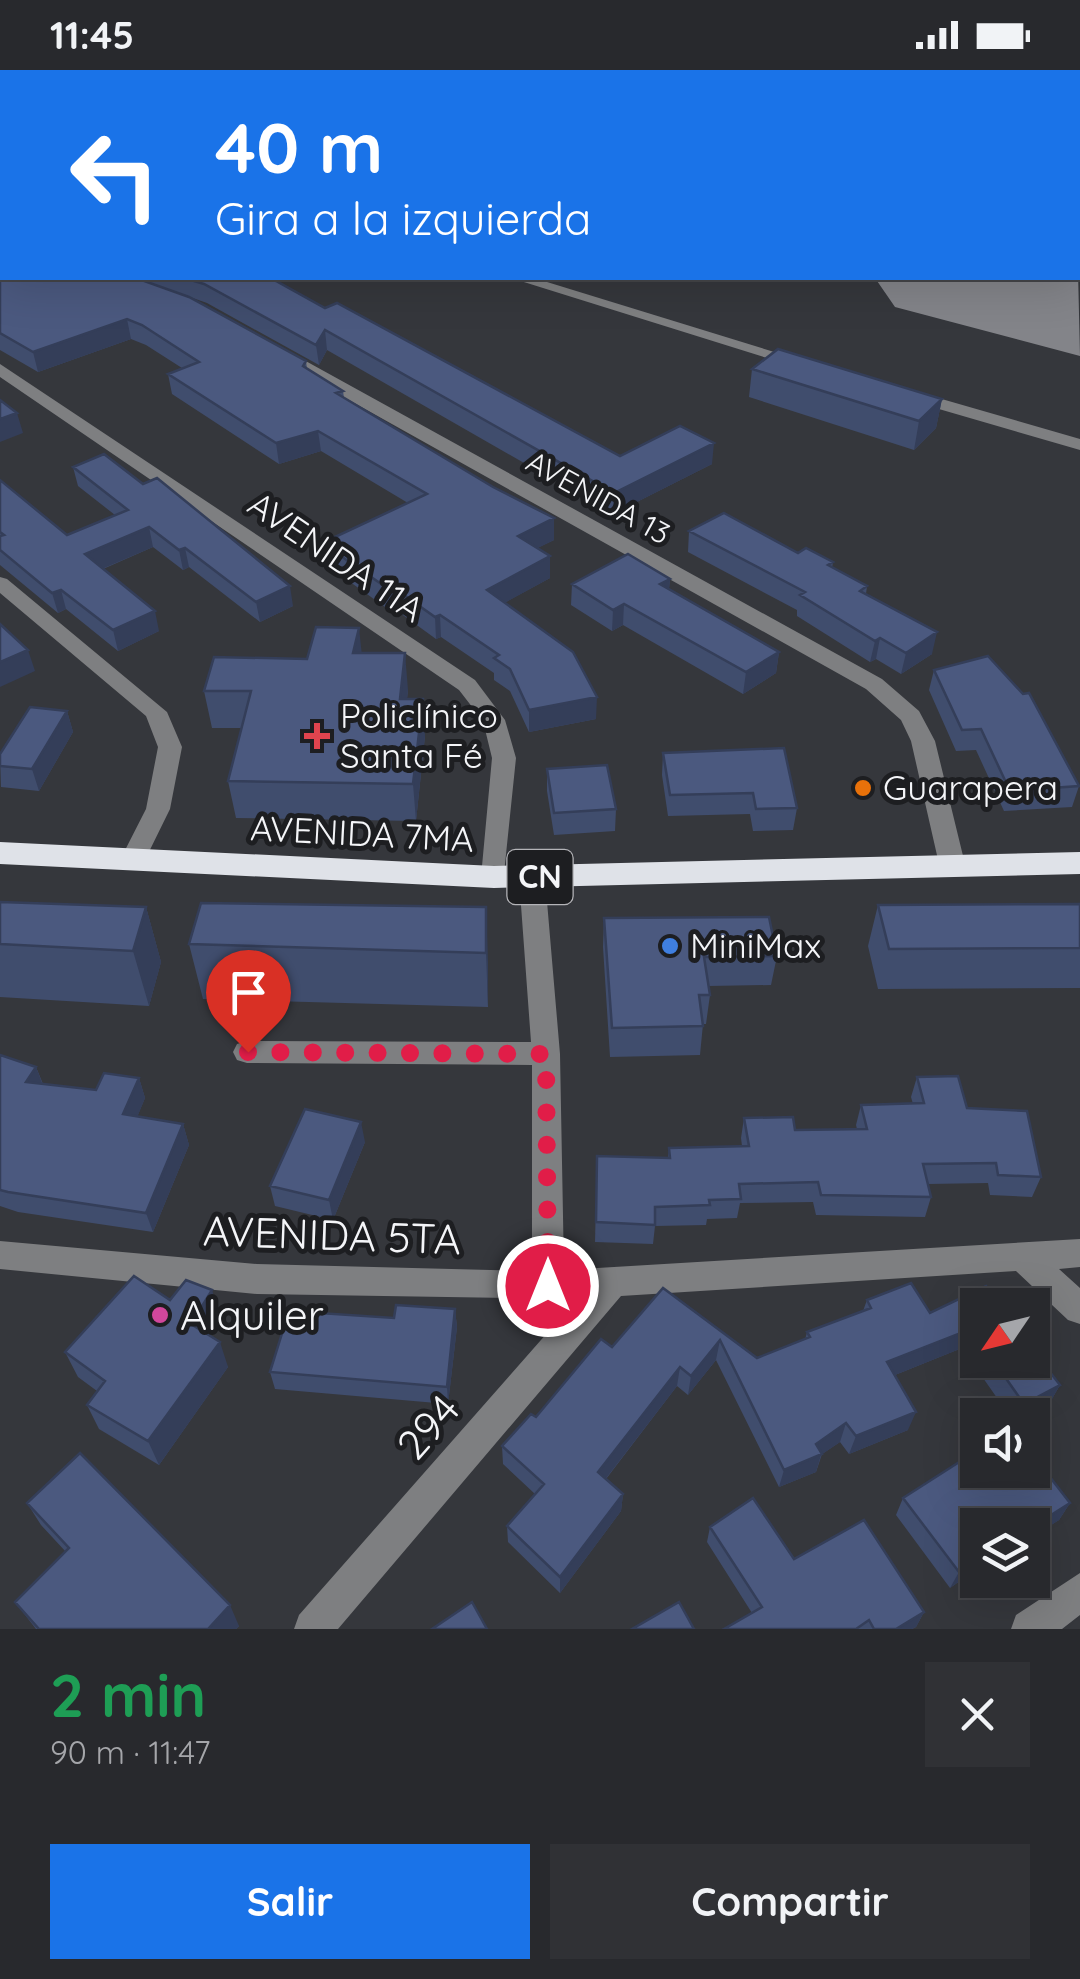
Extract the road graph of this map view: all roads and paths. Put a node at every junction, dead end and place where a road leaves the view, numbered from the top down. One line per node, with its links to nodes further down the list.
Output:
1 (526, 280): 4 (street)
2 (268, 347): 10 (street, AVENIDA 13)
3 (0, 369): 12 (street, AVENIDA 11A)
4 (824, 370)
5 (897, 392): 6 (street)
6 (1080, 445)
7 (0, 583): 9 (street)
8 (0, 853): 9 (highway, AVENIDA 7MA / CN)
9 (132, 860): 12 (highway, AVENIDA 7MA / CN)
10 (952, 864): 11 (highway, AVENIDA 7MA / CN); 13 (highway, AVENIDA 7MA / CN)
11 (1080, 864)
12 (494, 878): 13 (highway, AVENIDA 7MA / CN)
13 (532, 878): 15 (street)
14 (248, 1052): 15 (street)
15 (546, 1054): 20 (street)
16 (1080, 1253): 18 (street, AVENIDA 5TA)
17 (0, 1254): 20 (street, AVENIDA 5TA)
18 (1022, 1256): 19 (street, AVENIDA 5TA); 21 (street)
19 (612, 1283): 20 (street, AVENIDA 5TA); 23 (street, 294)
20 (548, 1286)
21 (1080, 1308)
22 (1080, 1592): 24 (street)
23 (313, 1629)
24 (1030, 1629)

